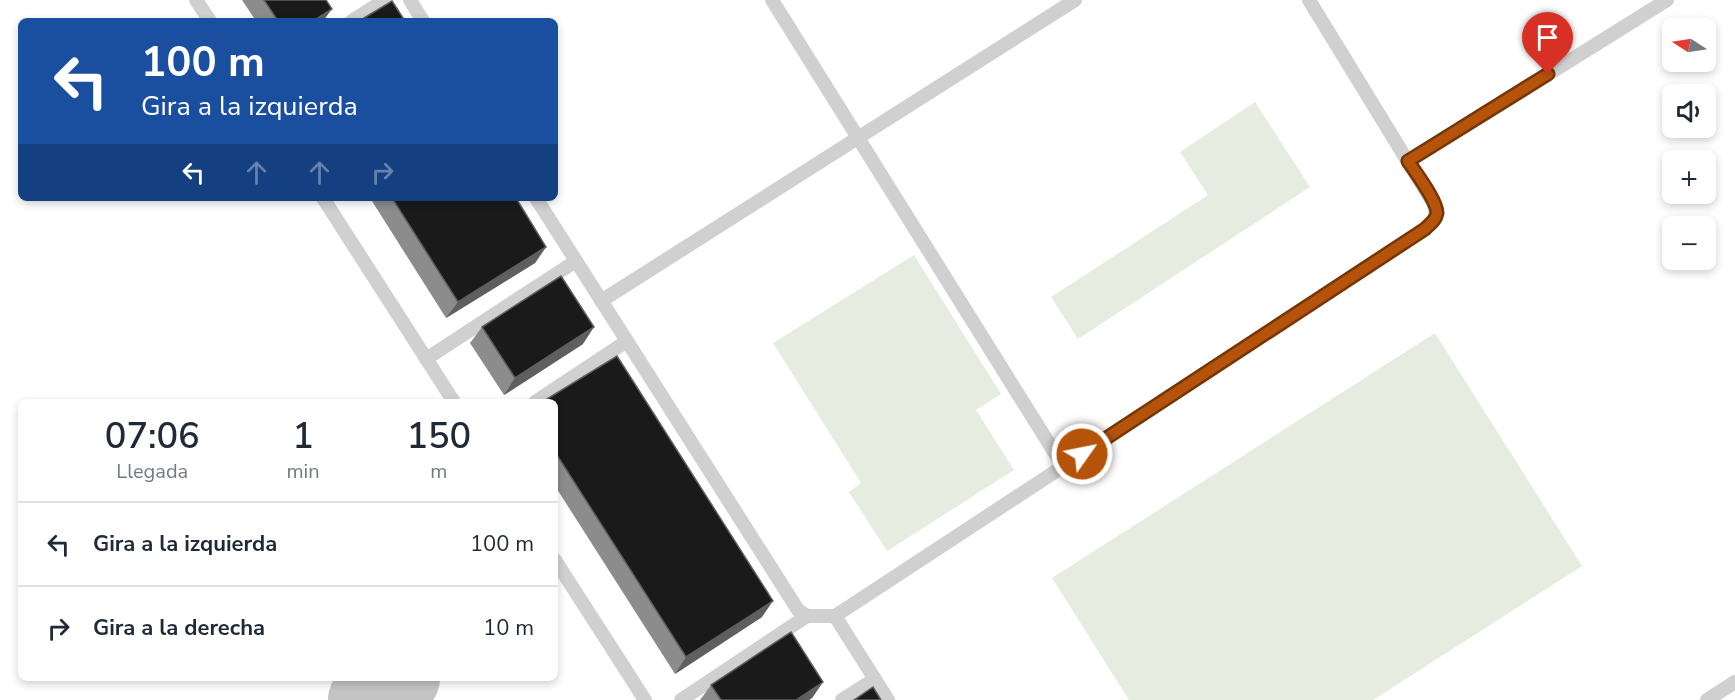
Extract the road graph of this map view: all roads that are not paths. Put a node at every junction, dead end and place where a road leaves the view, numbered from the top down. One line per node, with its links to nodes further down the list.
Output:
1 (197, 0): 8 (lane)
2 (385, 0): 9 (lane)
3 (410, 0): 10 (lane)
4 (772, 0): 11 (lane)
5 (1075, 0): 11 (lane)
6 (1309, 0): 12 (lane)
7 (1667, 0): 12 (lane)
8 (208, 18)
9 (357, 18)
10 (421, 18)
11 (859, 138): 16 (lane); 21 (lane)
12 (1408, 161): 21 (lane)
13 (325, 201): 18 (lane)
14 (538, 201): 15 (lane)
15 (576, 261): 16 (lane); 18 (lane)
16 (602, 301): 17 (lane)
17 (627, 341): 20 (lane); 23 (lane)
18 (426, 359): 19 (lane)
19 (452, 399)
20 (540, 399)
21 (1063, 466): 24 (lane)
22 (558, 565): 27 (lane)
23 (807, 616): 24 (lane); 28 (lane)
24 (835, 616): 25 (lane)
25 (875, 679): 29 (lane); 30 (lane)
26 (1735, 682): 31 (lane)
27 (645, 700)
28 (681, 700)
29 (842, 700)
30 (888, 700)
31 (1707, 700)

